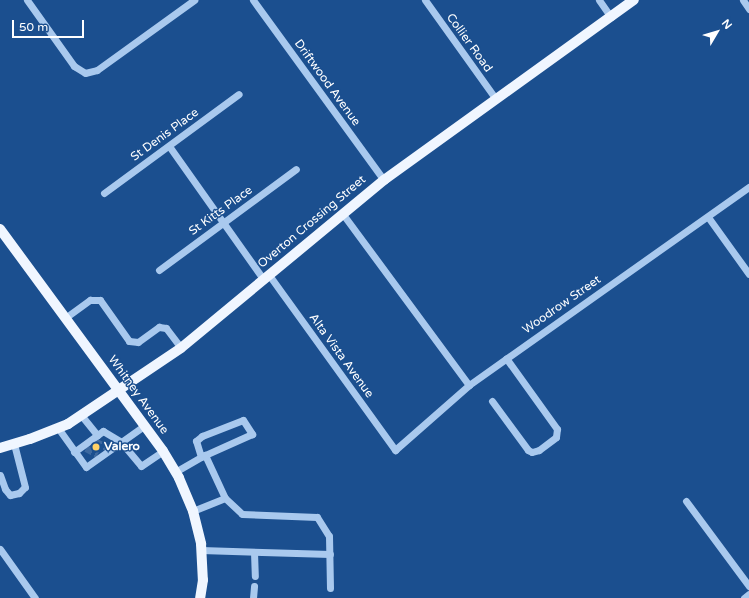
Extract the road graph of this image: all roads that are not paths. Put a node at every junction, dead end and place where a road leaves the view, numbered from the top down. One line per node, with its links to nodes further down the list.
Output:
1 (27, 0): 2 (street)
2 (194, 0)
3 (253, 0): 14 (street, Driftwood Avenue)
4 (425, 0): 11 (street, Collier Road)
5 (599, 0): 9 (street)
6 (634, 0): 9 (main road, Overton Crossing Street)
7 (743, 0): 8 (street)
8 (749, 9)
9 (611, 17): 11 (main road, Overton Crossing Street)
10 (239, 94): 12 (street, St Denis Place)
11 (496, 99): 14 (main road, Overton Crossing Street)
12 (169, 146): 16 (street, St Denis Place); 19 (street, Alta Vista Avenue)
13 (296, 169): 19 (street, St Kitts Place)
14 (384, 180): 17 (main road, Overton Crossing Street)
15 (749, 187): 18 (street, Woodrow Street)
16 (104, 193)
17 (342, 213): 23 (main road, Overton Crossing Street); 27 (street)
18 (708, 217): 22 (street); 26 (street, Woodrow Street)
19 (224, 222): 21 (street, St Kitts Place); 23 (street, Alta Vista Avenue)
20 (0, 229): 24 (main road, Whitney Avenue)
21 (159, 270)
22 (749, 274)
23 (267, 278): 25 (main road, Overton Crossing Street); 37 (street, Alta Vista Avenue)
24 (65, 318): 25 (street); 28 (main road, Whitney Avenue)
25 (181, 348): 28 (main road, Overton Crossing Street)
26 (506, 358): 27 (street, Woodrow Street); 29 (street)
27 (468, 385): 37 (street, Woodrow Street)
28 (119, 391): 30 (main road, Overton Crossing Street); 31 (main road, Whitney Avenue)
29 (492, 401)
30 (81, 416): 32 (main road, Overton Crossing Street); 33 (street)
31 (144, 426): 34 (street); 39 (main road, Whitney Avenue)
32 (58, 428): 35 (main road, Overton Crossing Street); 38 (street)
33 (95, 438): 34 (street); 38 (street)
34 (121, 442): 38 (street); 39 (street)
35 (14, 444): 36 (main road, Overton Crossing Street); 42 (street)
36 (0, 448)
37 (395, 450)
38 (74, 452)
39 (163, 452): 41 (main road, Whitney Avenue)
40 (203, 456): 40 (street); 41 (street); 43 (street)
41 (175, 472): 45 (main road, Whitney Avenue)
42 (0, 475)
43 (225, 498): 45 (street); 49 (street)
44 (686, 501): 52 (street)
45 (193, 511): 47 (main road, Whitney Avenue)
46 (0, 549): 55 (street)
47 (201, 550): 48 (street); 56 (main road, Whitney Avenue)
48 (254, 552): 49 (street); 50 (street)
49 (330, 554): 53 (street)
50 (255, 576)
51 (254, 586): 57 (street)
52 (749, 586)
53 (330, 588)
54 (749, 594): 58 (street)
55 (35, 598)
56 (200, 598)
57 (253, 598)
58 (744, 598)

